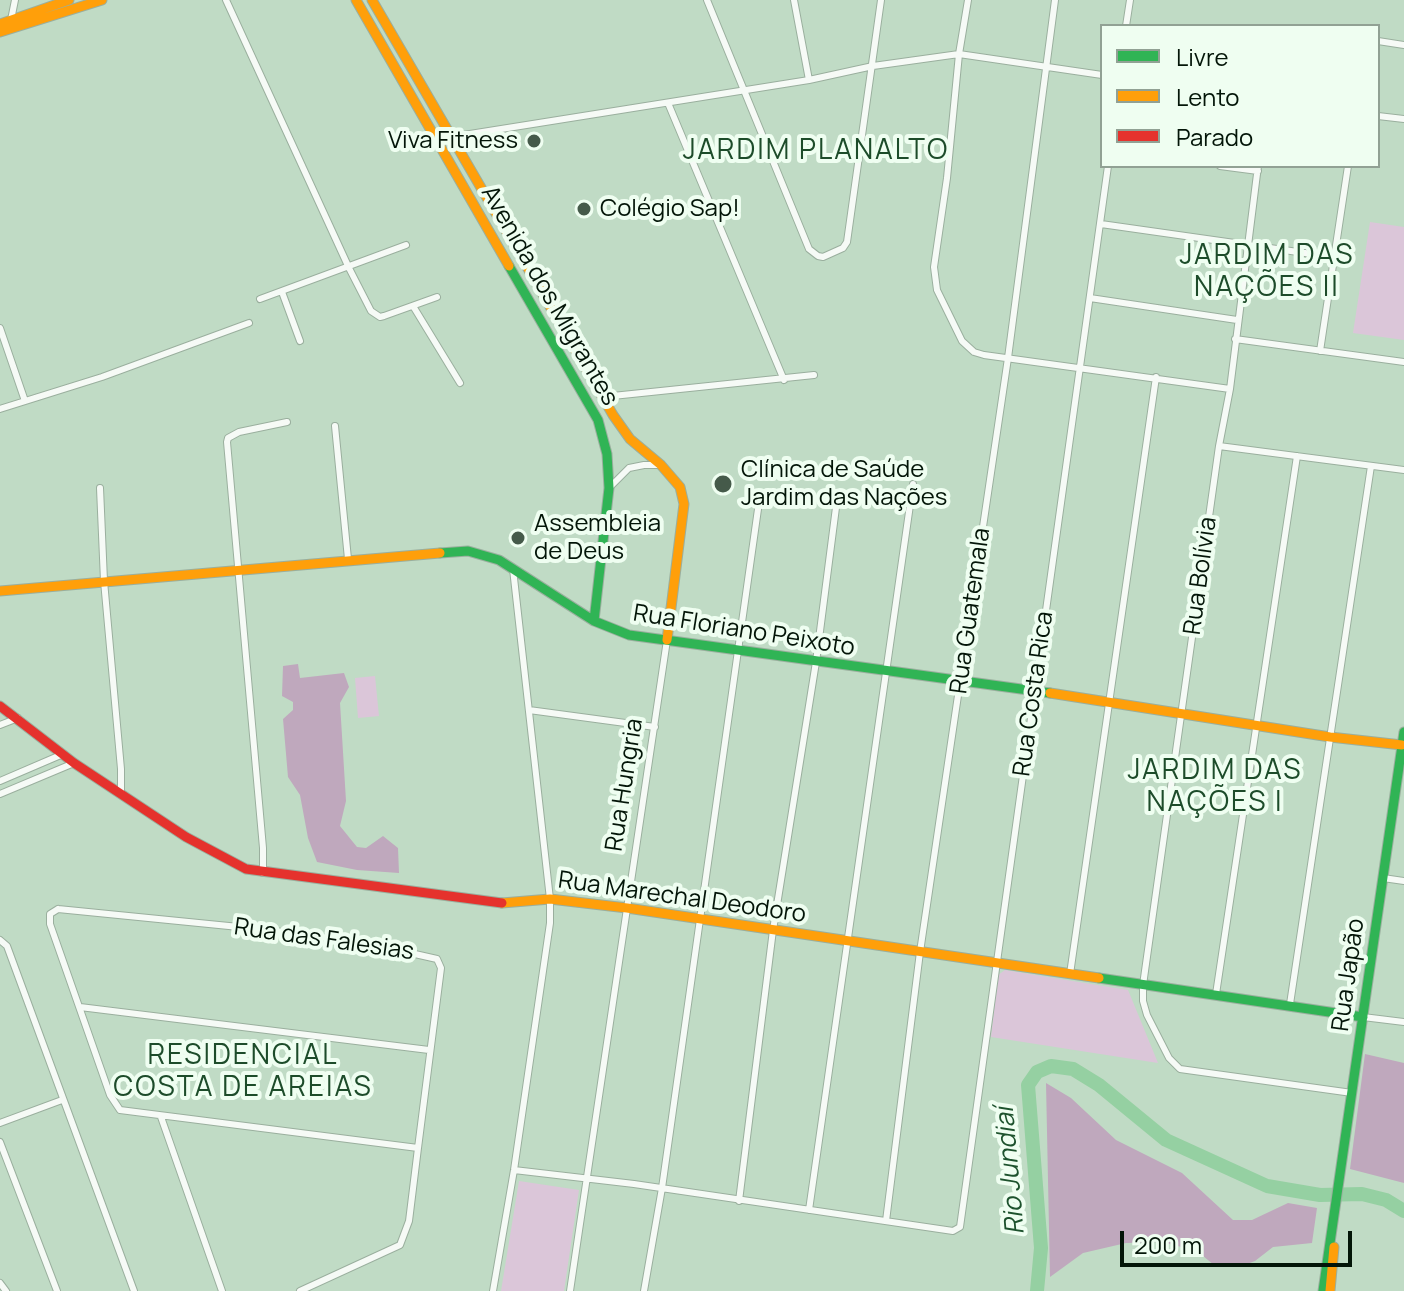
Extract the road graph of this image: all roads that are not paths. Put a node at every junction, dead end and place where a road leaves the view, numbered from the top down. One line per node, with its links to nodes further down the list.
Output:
1 (15, 0): 13 (street)
2 (69, 0): 13 (street)
3 (102, 0): 16 (street)
4 (226, 0): 40 (street)
5 (356, 0): 24 (street, Avenida dos Migrantes)
6 (372, 0): 29 (street, Avenida dos Migrantes)
7 (707, 0): 25 (street)
8 (794, 0): 23 (street)
9 (881, 0): 20 (street)
10 (968, 0): 19 (street)
11 (1055, 0): 21 (street, Rua Guatemala)
12 (1130, 0): 15 (street)
13 (11, 20): 14 (street)
14 (0, 24)
15 (1126, 24)
16 (0, 32)
17 (1380, 41): 18 (street)
18 (1404, 45)
19 (959, 54): 20 (street); 21 (street); 56 (street)
20 (873, 66): 23 (street); 25 (street)
21 (1046, 68): 22 (street); 56 (street, Rua Guatemala)
22 (1100, 75)
23 (809, 80): 25 (street)
24 (403, 81): 29 (street, Avenida dos Migrantes); 34 (street, Avenida dos Migrantes)
25 (744, 88): 26 (street)
26 (668, 103): 30 (street); 61 (street)
27 (1380, 116): 28 (street)
28 (1404, 119)
29 (445, 127): 30 (street, Avenida dos Migrantes)
30 (451, 137): 37 (street, Avenida dos Migrantes)
31 (1108, 168): 35 (street, Rua Costa Rica)
32 (1258, 168): 38 (street, Rua Bolívia)
33 (1348, 168): 39 (street)
34 (456, 172): 37 (street, Avenida dos Migrantes); 42 (street, Avenida dos Migrantes)
35 (1101, 224): 38 (street); 45 (street, Rua Costa Rica)
36 (406, 245): 40 (street)
37 (512, 245): 41 (street, Avenida dos Migrantes)
38 (1246, 245): 39 (street); 50 (street, Rua Bolívia)
39 (1333, 257): 55 (street)
40 (349, 268): 43 (street); 48 (street)
41 (533, 279): 42 (street); 47 (street, Avenida dos Migrantes)
42 (519, 281): 49 (street, Avenida dos Migrantes)
43 (282, 292): 46 (street); 54 (street)
44 (437, 297): 48 (street)
45 (1090, 298): 50 (street); 58 (street, Rua Costa Rica)
46 (260, 299)
47 (549, 305): 49 (street); 64 (street, Avenida dos Migrantes)
48 (413, 306): 62 (street)
49 (536, 308): 76 (street, Avenida dos Migrantes)
50 (1237, 320): 53 (street, Rua Bolívia)
51 (249, 323): 65 (street)
52 (0, 328): 65 (street)
53 (1235, 339): 55 (street); 63 (street, Rua Bolívia)
54 (300, 341)
55 (1320, 351): 57 (street)
56 (1008, 358): 58 (street); 89 (street, Rua Guatemala)
57 (1404, 362)
58 (1081, 368): 60 (street); 90 (street, Rua Costa Rica)
59 (814, 375): 61 (street)
60 (1156, 377): 63 (street); 91 (street)
61 (784, 380): 64 (street)
62 (460, 383)
63 (1230, 389): 69 (street, Rua Bolívia)
64 (602, 398): 71 (street, Avenida dos Migrantes)
65 (25, 401): 66 (street)
66 (0, 409)
67 (287, 422): 81 (street)
68 (335, 426): 79 (street)
69 (1219, 446): 70 (street); 94 (street, Rua Bolívia)
70 (1297, 456): 72 (street); 96 (street)
71 (661, 465): 76 (street); 85 (street, Rua Hungria)
72 (1371, 466): 73 (street); 100 (street)
73 (1404, 470)
74 (913, 484): 88 (street)
75 (100, 488): 82 (street)
76 (609, 488): 84 (street, Avenida dos Migrantes)
77 (838, 492): 87 (street)
78 (759, 502): 86 (street)
79 (348, 559): 80 (street, Rua Floriano Peixoto); 81 (street, Rua Floriano Peixoto)
80 (513, 568): 84 (street, Rua Floriano Peixoto); 93 (street)
81 (238, 569): 82 (street, Rua Floriano Peixoto); 107 (street)
82 (104, 581): 83 (street, Rua Floriano Peixoto); 106 (street)
83 (0, 591)
84 (594, 621): 85 (street, Rua Floriano Peixoto)
85 (667, 640): 86 (street, Rua Floriano Peixoto); 98 (street, Rua Hungria)
86 (739, 650): 87 (street, Rua Floriano Peixoto); 112 (street)
87 (816, 662): 88 (street, Rua Floriano Peixoto); 113 (street)
88 (886, 672): 89 (street, Rua Floriano Peixoto); 115 (street)
89 (960, 682): 90 (street, Rua Floriano Peixoto); 116 (street, Rua Guatemala)
90 (1034, 692): 91 (street, Rua Floriano Peixoto); 117 (street, Rua Costa Rica)
91 (1107, 701): 94 (street, Rua Floriano Peixoto); 118 (street)
92 (0, 706): 95 (street, Rua Marechal Deodoro)
93 (529, 710): 98 (street); 110 (street)
94 (1181, 714): 96 (street, Rua Floriano Peixoto); 119 (street, Rua Bolívia)
95 (18, 718): 97 (street); 102 (street, Rua Marechal Deodoro)
96 (1256, 724): 100 (street, Rua Floriano Peixoto); 120 (street)
97 (0, 725)
98 (655, 727): 111 (street, Rua Hungria)
99 (1404, 732): 101 (street, Rua Japão)
100 (1330, 737): 101 (street, Rua Floriano Peixoto); 121 (street)
101 (1403, 746): 108 (street, Rua Japão)
102 (63, 754): 103 (street, Rua Marechal Deodoro); 104 (street)
103 (74, 763): 105 (street); 106 (street, Rua Marechal Deodoro)
104 (0, 781)
105 (0, 794)
106 (121, 794): 107 (street, Rua Marechal Deodoro)
107 (263, 873): 110 (street, Rua Marechal Deodoro)
108 (1383, 878): 109 (street); 123 (street, Rua Japão)
109 (1404, 881)
110 (550, 899): 111 (street, Rua Marechal Deodoro); 132 (street)
111 (627, 908): 112 (street, Rua Marechal Deodoro); 133 (street, Rua Hungria)
112 (699, 919): 113 (street, Rua Marechal Deodoro); 134 (street)
113 (773, 930): 115 (street, Rua Marechal Deodoro); 135 (street)
114 (0, 940): 127 (street)
115 (848, 940): 116 (street, Rua Marechal Deodoro); 136 (street)
116 (920, 952): 117 (street, Rua Marechal Deodoro); 137 (street, Rua Guatemala)
117 (995, 962): 118 (street, Rua Marechal Deodoro); 137 (street, Rua Costa Rica)
118 (1070, 974): 119 (street, Rua Marechal Deodoro)
119 (1143, 985): 120 (street, Rua Marechal Deodoro); 126 (street)
120 (1216, 994): 121 (street, Rua Marechal Deodoro)
121 (1290, 1004): 123 (street, Rua Marechal Deodoro)
122 (80, 1007): 125 (street); 125 (street, Rua das Falesias); 128 (street)
123 (1363, 1017): 124 (street, Rua Marechal Deodoro); 126 (street, Rua Japão)
124 (1404, 1022)
125 (429, 1050): 131 (street, Rua das Falesias)
126 (1352, 1093): 138 (street, Rua Japão)
127 (62, 1100): 129 (street); 142 (street)
128 (161, 1117): 131 (street); 143 (street)
129 (0, 1123)
130 (0, 1142): 141 (street)
131 (418, 1148): 144 (street, Rua das Falesias)
132 (514, 1170): 133 (street); 145 (street)
133 (588, 1178): 134 (street); 146 (street, Rua Hungria)
134 (662, 1188): 135 (street); 147 (street)
135 (739, 1201): 136 (street)
136 (809, 1210): 137 (street)
137 (886, 1221)
138 (1334, 1221): 148 (street, Rua Japão); 149 (street, Rua Japão)
139 (0, 1283): 140 (street)
140 (6, 1291)
141 (57, 1291)
142 (134, 1291)
143 (222, 1291)
144 (300, 1291)
145 (493, 1291)
146 (570, 1291)
147 (644, 1291)
148 (1323, 1291)
149 (1330, 1291)

